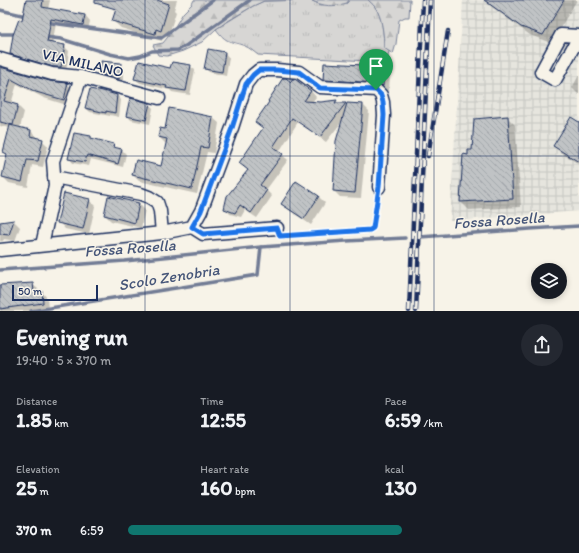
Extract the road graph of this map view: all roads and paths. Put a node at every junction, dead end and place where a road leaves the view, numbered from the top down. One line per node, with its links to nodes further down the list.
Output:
1 (0, 59): 2 (street, VIA MILANO)
2 (81, 77): 3 (street, VIA MILANO); 4 (street)
3 (159, 98)
4 (54, 177): 8 (street); 9 (street)
5 (379, 187): 6 (street); 7 (path)
6 (192, 227): 7 (street); 8 (street)
7 (277, 228)
8 (162, 233): 9 (street)
9 (42, 245): 10 (street)
10 (0, 250)

